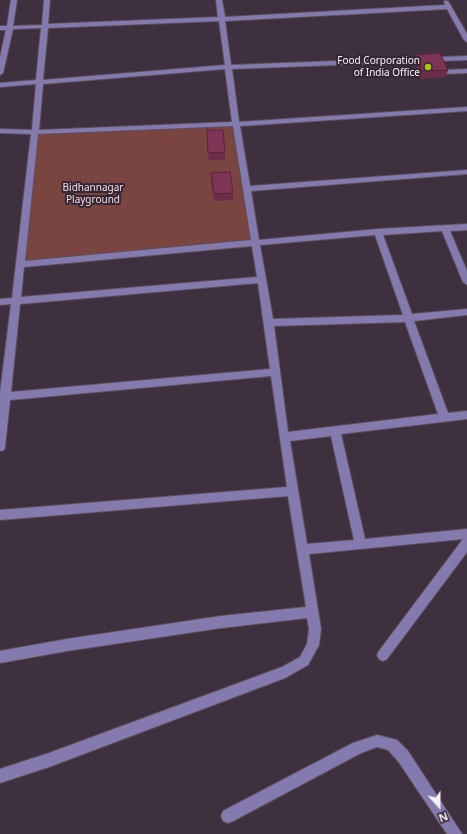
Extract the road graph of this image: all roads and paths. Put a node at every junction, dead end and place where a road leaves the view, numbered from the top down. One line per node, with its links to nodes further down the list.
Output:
1 (14, 0): 8 (street)
2 (47, 0): 7 (street)
3 (219, 0): 6 (street)
4 (445, 0): 5 (street)
5 (448, 7): 6 (street); 10 (street)
6 (222, 19): 7 (street); 13 (street)
7 (46, 26): 8 (street); 17 (street)
8 (10, 27): 9 (street); 11 (street)
9 (0, 28)
10 (467, 40)
11 (3, 50): 16 (street)
12 (467, 58): 13 (street)
13 (229, 67): 17 (street); 20 (street)
14 (467, 70): 15 (street)
15 (444, 72)
16 (0, 74)
17 (40, 81): 18 (street); 22 (street)
18 (0, 85)
19 (467, 109): 20 (street)
20 (236, 124): 22 (street); 24 (street)
21 (0, 131): 22 (street)
22 (35, 132): 29 (street)
23 (467, 172): 24 (street)
24 (247, 190): 28 (street)
25 (467, 227): 26 (street)
26 (445, 228): 27 (street); 31 (street)
27 (378, 232): 28 (street); 35 (street)
28 (256, 243): 29 (street); 30 (street)
29 (20, 264): 32 (street)
30 (262, 280): 32 (street); 36 (street)
31 (467, 282)
32 (16, 301): 33 (street); 38 (street)
33 (0, 302)
34 (467, 312): 35 (street)
35 (409, 318): 36 (street); 40 (street)
36 (269, 323): 37 (street)
37 (275, 372): 38 (street); 42 (street)
38 (3, 397): 43 (street)
39 (467, 415): 40 (street)
40 (444, 417): 41 (street)
41 (335, 431): 42 (street); 48 (street)
42 (284, 437): 44 (street)
43 (0, 447)
44 (292, 491): 45 (street); 49 (street)
45 (0, 515)
46 (467, 534): 48 (street)
47 (467, 543): 51 (street)
48 (361, 544): 49 (street)
49 (302, 550): 50 (street)
50 (312, 612): 52 (street); 53 (street)
51 (383, 655)
52 (0, 657)
53 (0, 776)
54 (228, 816): 55 (street)
55 (456, 834)

